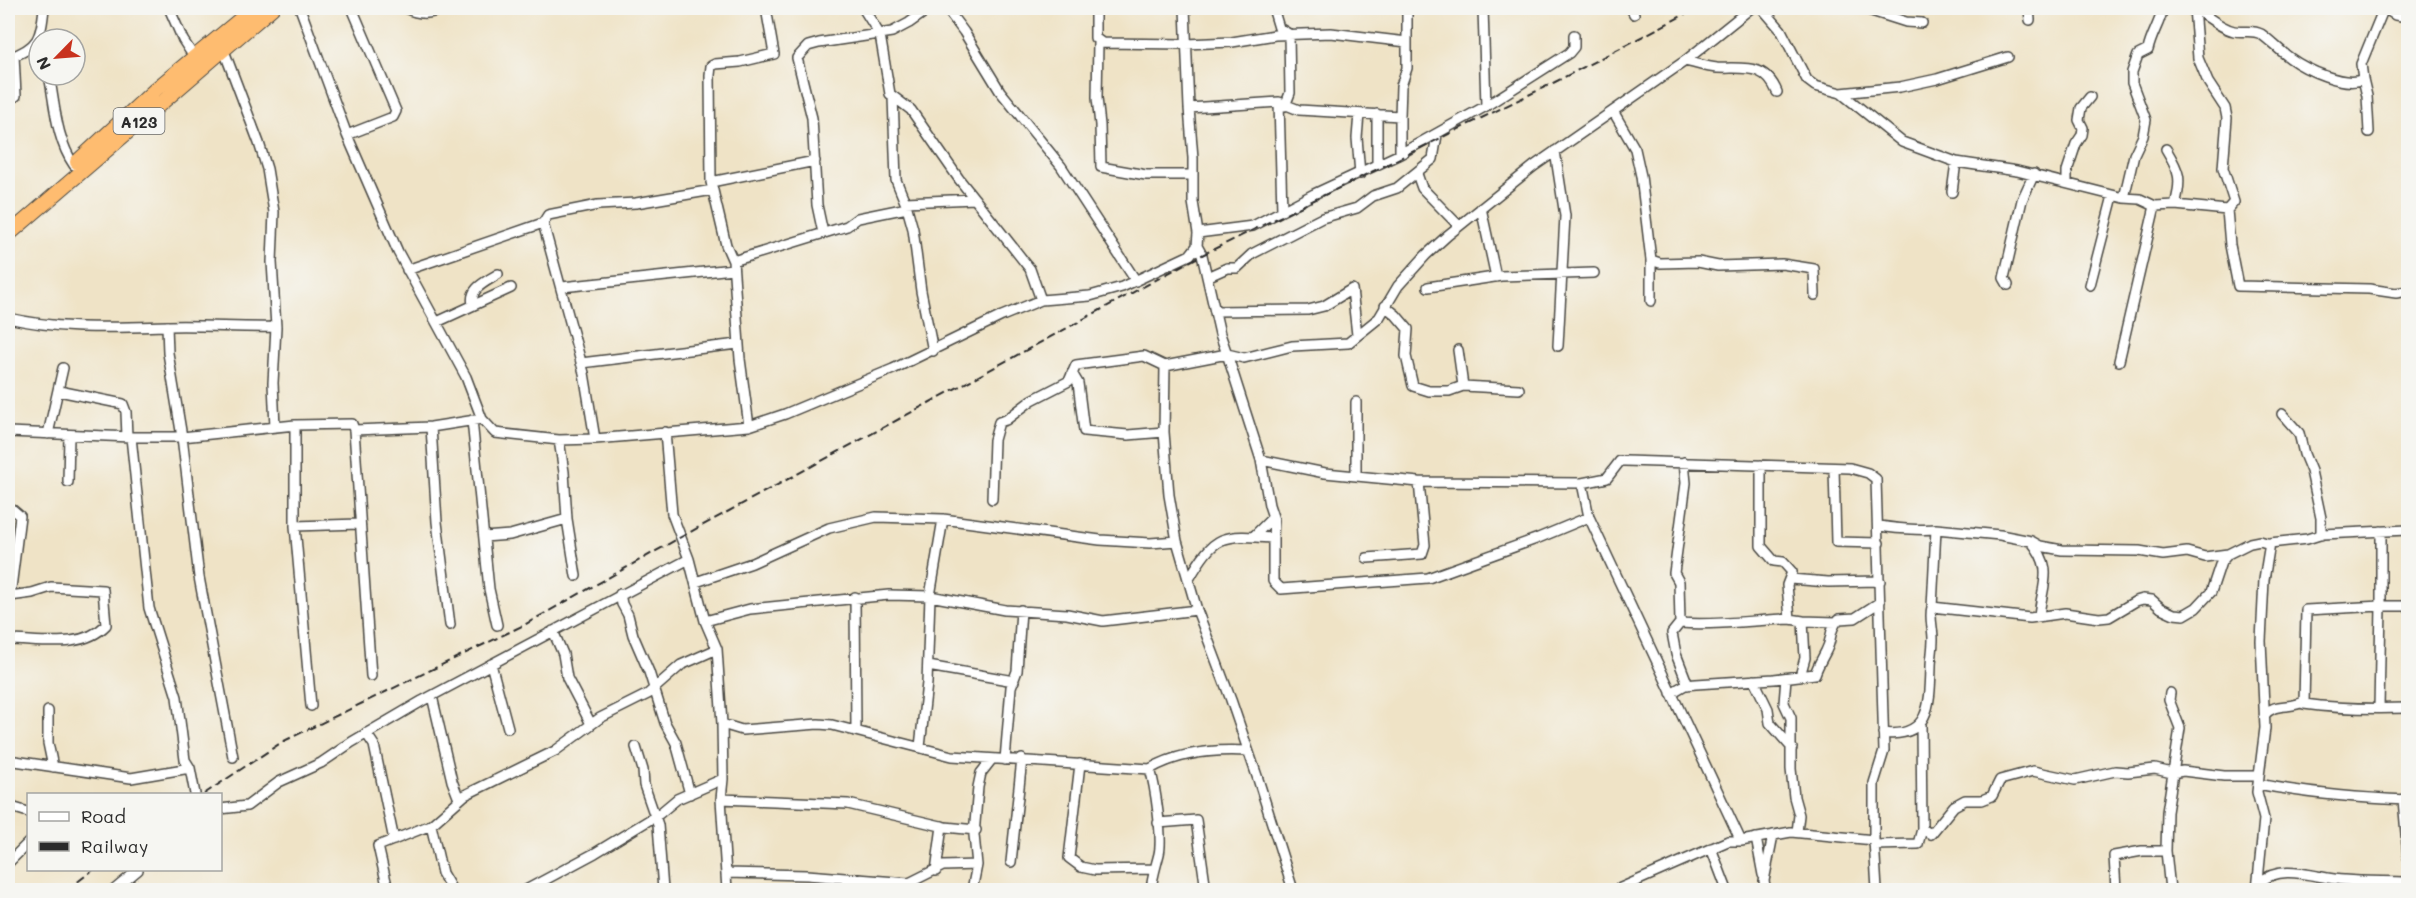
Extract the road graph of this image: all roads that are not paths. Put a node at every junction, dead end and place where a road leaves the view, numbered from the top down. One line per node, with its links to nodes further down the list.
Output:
1 (44, 8): 28 (street)
2 (169, 8): 38 (street)
3 (254, 8): 38 (highway, A123)
4 (272, 8): 36 (highway, A123)
5 (300, 8): 56 (street)
6 (352, 8): 56 (street)
7 (405, 8): 8 (street)
8 (444, 8)
9 (766, 8): 70 (street)
10 (863, 8): 29 (street)
11 (930, 8): 29 (street)
12 (945, 8): 96 (street)
13 (1095, 8): 32 (street)
14 (1185, 8): 34 (street)
15 (1273, 8): 30 (street)
16 (1407, 8): 33 (street)
17 (1483, 8): 49 (street)
18 (1751, 8): 40 (street)
19 (1762, 8): 44 (street)
20 (1862, 8): 27 (street)
21 (2029, 8): 26 (street)
22 (2163, 8): 73 (street)
23 (2194, 8): 41 (street); 79 (street)
24 (2384, 8): 25 (street); 41 (street)
25 (2409, 16)
26 (2030, 20)
27 (1922, 23)
28 (43, 27)
29 (880, 34): 45 (street); 61 (street)
30 (1289, 34): 33 (street); 34 (street); 48 (street)
31 (1574, 35): 49 (street)
32 (1098, 42): 34 (street); 68 (street)
33 (1407, 42): 54 (street)
34 (1186, 44): 50 (street)
35 (27, 48): 37 (street)
36 (223, 48): 86 (highway, A123); 112 (street)
37 (11, 57): 47 (street)
38 (194, 57): 63 (highway, A123)
39 (2008, 57): 44 (street)
40 (1685, 61): 43 (street); 51 (street)
41 (2363, 79): 55 (street)
42 (51, 87): 63 (street)
43 (1777, 92)
44 (1841, 93): 62 (street)
45 (892, 97): 74 (street); 75 (street)
46 (2090, 97): 69 (street)
47 (8, 101)
48 (1282, 104): 50 (street); 52 (street); 80 (street)
49 (1486, 106): 57 (street)
50 (1189, 108): 68 (street)
51 (1612, 111): 59 (street); 88 (street)
52 (1359, 114): 53 (street); 65 (street)
53 (1377, 114): 54 (street); 64 (street)
54 (1400, 116): 60 (street)
55 (2368, 132)
56 (347, 135): 90 (street)
57 (1437, 135): 60 (street); 66 (street)
58 (2166, 149): 76 (street)
59 (1555, 151): 78 (street); 91 (street)
60 (1400, 154): 64 (street)
61 (814, 161): 70 (street); 84 (street)
62 (1956, 162): 67 (street); 71 (street)
63 (74, 165): 81 (highway, A123)
64 (1377, 165): 65 (street)
65 (1360, 174): 80 (street)
66 (1417, 174): 83 (street); 94 (street)
67 (2034, 174): 69 (street); 97 (street)
68 (1193, 175): 85 (street)
69 (2067, 182): 72 (street)
70 (712, 187): 82 (street); 89 (street)
71 (1952, 192)
72 (2113, 196): 73 (street); 98 (street)
73 (2124, 198): 77 (street)
74 (975, 199): 75 (street); 104 (street)
75 (906, 205): 84 (street); 117 (street)
76 (2175, 205): 77 (street); 79 (street)
77 (2155, 206): 119 (street)
78 (1481, 208): 83 (street); 95 (street)
79 (2227, 210): 102 (street)
80 (1282, 212): 85 (street)
81 (8, 223)
82 (543, 223): 90 (street); 99 (street)
83 (1459, 226): 107 (street)
84 (823, 233): 89 (street)
85 (1198, 233): 87 (street)
86 (8, 235)
87 (1197, 246): 94 (street); 96 (street)
88 (1651, 260): 103 (street); 105 (street)
89 (733, 265): 99 (street); 114 (street)
90 (407, 270): 110 (street)
91 (1562, 273): 92 (street); 95 (street); 115 (street)
92 (1594, 273)
93 (498, 274): 106 (street)
94 (1207, 277): 108 (street)
95 (1496, 277): 100 (street)
96 (1136, 281): 104 (street)
97 (2008, 285)
98 (2090, 285)
99 (562, 287): 120 (street)
100 (1428, 287)
101 (511, 288): 106 (street)
102 (2409, 291)
103 (1815, 295)
104 (1041, 300): 117 (street)
105 (1651, 301)
106 (473, 304): 110 (street)
107 (1385, 306): 113 (street); 124 (street)
108 (1215, 311): 113 (street); 118 (street)
109 (8, 318): 111 (street)
110 (437, 322): 129 (street)
111 (167, 326): 112 (street); 141 (street)
112 (276, 327): 132 (street)
113 (1357, 335): 118 (street)
114 (738, 344): 120 (street); 131 (street)
115 (1558, 346)
116 (1458, 350): 124 (street)
117 (933, 351): 131 (street)
118 (1227, 354): 121 (street); 144 (street)
119 (2119, 361)
120 (581, 363): 142 (street)
121 (1165, 366): 123 (street); 137 (street)
122 (63, 368): 126 (street)
123 (1072, 373): 137 (street); 152 (street)
124 (1463, 386): 125 (street)
125 (1519, 388)
126 (59, 391): 138 (street); 140 (street)
127 (1356, 402): 148 (street)
128 (2283, 414): 164 (street)
129 (477, 420): 133 (street); 143 (street); 166 (street)
130 (295, 425): 132 (street); 134 (street); 160 (street)
131 (749, 426): 136 (street)
132 (275, 427): 141 (street)
133 (431, 427): 134 (street); 196 (street)
134 (354, 430): 158 (street)
135 (8, 432): 138 (street)
136 (665, 432): 142 (street); 174 (street)
137 (1164, 432): 168 (street)
138 (48, 434): 139 (street)
139 (69, 435): 140 (street); 149 (street)
140 (129, 437): 141 (street); 237 (street)
141 (182, 437): 230 (street)
142 (595, 439): 143 (street)
143 (559, 440): 156 (street)
144 (1262, 460): 148 (street); 154 (street)
145 (1684, 462): 146 (street); 151 (street); 195 (street)
146 (1761, 465): 147 (street); 177 (street)
147 (1834, 468): 159 (street); 170 (street)
148 (1356, 475): 150 (street)
149 (68, 482)
150 (1419, 482): 151 (street); 173 (street)
151 (1582, 483): 155 (street)
152 (992, 499)
153 (8, 508): 181 (street)
154 (1273, 517): 165 (street); 167 (street)
155 (1589, 517): 167 (street); 210 (street)
156 (567, 519): 166 (street); 175 (street)
157 (943, 519): 168 (street); 179 (street); 182 (street)
158 (359, 524): 160 (street); 203 (street)
159 (1878, 525): 161 (street); 170 (street)
160 (295, 526): 214 (street)
161 (1936, 530): 169 (street); 187 (street)
162 (2409, 530): 163 (street)
163 (2381, 531): 164 (street); 185 (street)
164 (2321, 535): 171 (street)
165 (1254, 536): 167 (street); 176 (street)
166 (484, 537): 197 (street)
167 (1273, 538)
168 (1177, 541): 176 (street)
169 (2031, 541): 172 (street); 190 (street)
170 (1879, 543): 178 (street)
171 (2270, 544): 172 (street); 218 (street)
172 (2228, 554): 190 (street)
173 (1367, 558)
174 (689, 559): 179 (street); 180 (street)
175 (576, 576)
176 (1189, 579): 189 (street)
177 (1790, 579): 178 (street); 191 (street)
178 (1880, 581): 184 (street)
179 (696, 582): 192 (street)
180 (620, 594): 198 (street); 209 (street)
181 (9, 596): 199 (street)
182 (930, 596): 183 (street); 188 (street); 202 (street)
183 (855, 597): 192 (street); 223 (street)
184 (1880, 602): 194 (street); 225 (street)
185 (2381, 606): 186 (street); 213 (street); 215 (street)
186 (2409, 606)
187 (1932, 607): 190 (street); 221 (street)
188 (1021, 610): 189 (street); 207 (street)
189 (1197, 610): 229 (street)
190 (2039, 616)
191 (1790, 619): 193 (street); 195 (street)
192 (705, 621): 200 (street)
193 (1803, 621): 194 (street); 204 (street)
194 (1836, 622): 204 (street)
195 (1680, 623): 208 (street)
196 (450, 625)
197 (497, 625)
198 (553, 631): 201 (street); 219 (street)
199 (8, 640)
200 (717, 649): 209 (street); 220 (street)
201 (490, 664): 212 (street); 222 (street)
202 (928, 666): 207 (street); 227 (street)
203 (370, 676)
204 (1800, 676): 205 (street)
205 (1786, 678): 206 (street); 228 (street)
206 (1755, 680): 208 (street); 228 (street)
207 (1014, 681): 232 (street)
208 (1689, 685): 210 (street)
209 (654, 690): 219 (street); 243 (street)
210 (1671, 693): 260 (street)
211 (2170, 693): 239 (street)
212 (432, 696): 224 (street); 244 (street)
213 (2304, 701): 215 (street); 218 (street)
214 (311, 706)
215 (2379, 708): 216 (street)
216 (2409, 708)
217 (48, 711): 236 (street)
218 (2264, 716): 241 (street)
219 (591, 724): 244 (street)
220 (722, 724): 223 (street); 240 (street)
221 (1920, 724): 225 (street); 254 (street)
222 (507, 728)
223 (856, 730): 227 (street)
224 (366, 733): 248 (street); 259 (street)
225 (1883, 733): 261 (street)
226 (636, 747): 250 (street)
227 (920, 747): 231 (street)
228 (1792, 748): 256 (street)
229 (1248, 751): 238 (street); 286 (street)
230 (233, 758)
231 (992, 759): 232 (street); 255 (street)
232 (1005, 759): 233 (street)
233 (1022, 759): 235 (street); 266 (street)
234 (8, 760): 236 (street)
235 (1080, 764): 238 (street); 269 (street)
236 (53, 767): 237 (street)
237 (190, 768): 242 (street)
238 (1150, 769): 251 (street)
239 (2172, 773): 241 (street); 254 (street); 264 (street)
240 (723, 779): 243 (street); 245 (street)
241 (2259, 780): 246 (street); 276 (street)
242 (195, 793)
243 (690, 794): 250 (street)
244 (459, 799): 252 (street)
245 (721, 800): 253 (street); 272 (street)
246 (2406, 800): 265 (street)
247 (8, 806): 249 (street)
248 (222, 808)
249 (27, 812)
250 (655, 816): 280 (street); 281 (street)
251 (1158, 823): 269 (street); 285 (street)
252 (431, 825): 259 (street); 279 (street)
253 (942, 826): 255 (street); 271 (street)
254 (1922, 829): 261 (street)
255 (976, 830): 268 (street)
256 (1797, 832): 257 (street); 261 (street)
257 (1773, 835): 258 (street); 275 (street)
258 (1756, 838): 260 (street); 275 (street)
259 (393, 840): 278 (street)
260 (1741, 841): 263 (street)
261 (1874, 842): 290 (street)
262 (27, 844): 267 (street)
263 (1711, 848): 273 (street); 289 (street)
264 (2166, 851): 291 (street); 292 (street)
265 (2409, 857)
266 (1011, 862)
267 (8, 863)
268 (977, 865): 271 (street); 283 (street)
269 (1154, 869): 284 (street)
270 (137, 871): 277 (street)
271 (936, 871): 272 (street)
272 (726, 873): 282 (street)
273 (1641, 879): 287 (street); 288 (street)
274 (2409, 882): 276 (street)
275 (1765, 886)
276 (2258, 887)
277 (114, 891)
278 (388, 891)
279 (452, 891)
280 (526, 891)
281 (663, 891)
282 (728, 891)
283 (972, 891)
284 (1151, 891)
285 (1206, 891)
286 (1293, 891)
287 (1616, 891)
288 (1645, 891)
289 (1727, 891)
290 (1877, 891)
291 (2116, 891)
292 (2170, 891)

